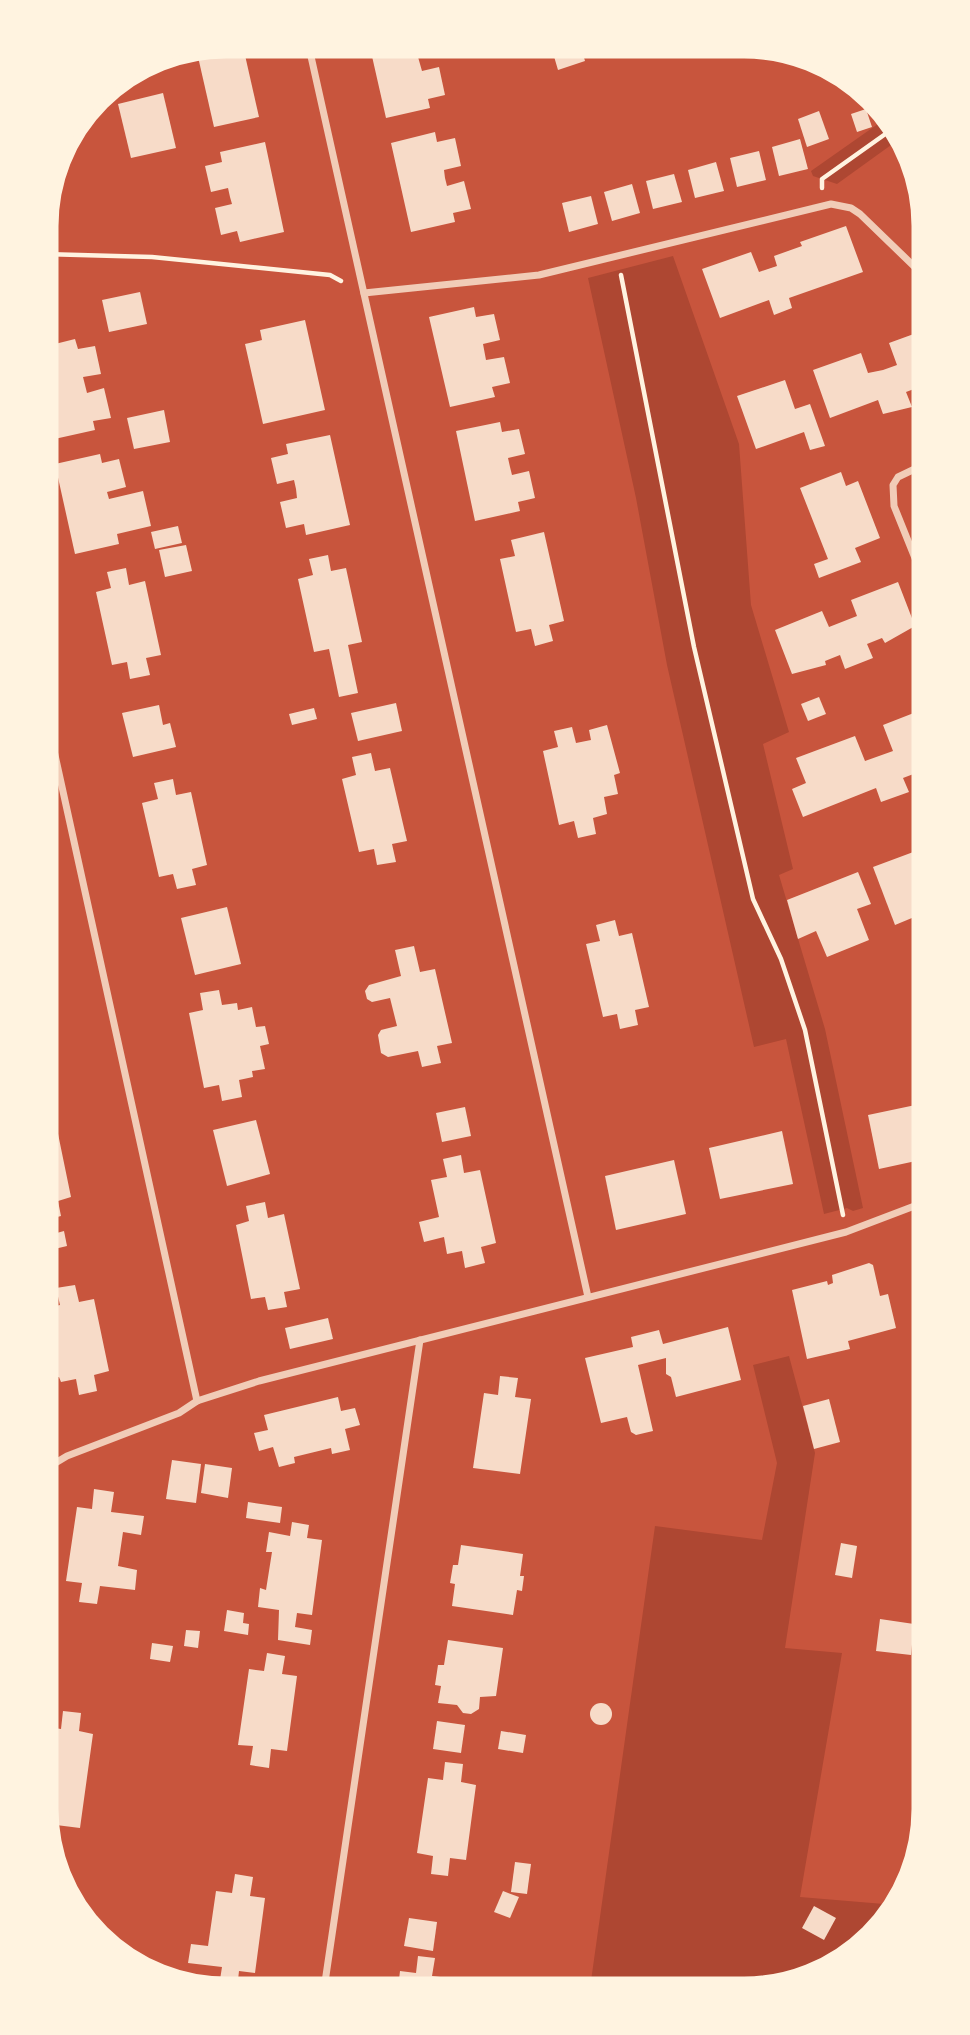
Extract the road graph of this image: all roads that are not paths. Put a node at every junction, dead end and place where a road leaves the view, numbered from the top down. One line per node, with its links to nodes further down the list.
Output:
1 (311, 55): 3 (street)
2 (916, 268): 3 (street)
3 (364, 293): 8 (street)
4 (916, 468): 5 (street)
5 (916, 559)
6 (55, 754): 10 (street)
7 (915, 1206): 8 (street)
8 (588, 1297): 9 (street)
9 (420, 1340): 10 (street); 12 (street)
10 (197, 1401): 11 (street)
11 (54, 1463)
12 (325, 1981)

